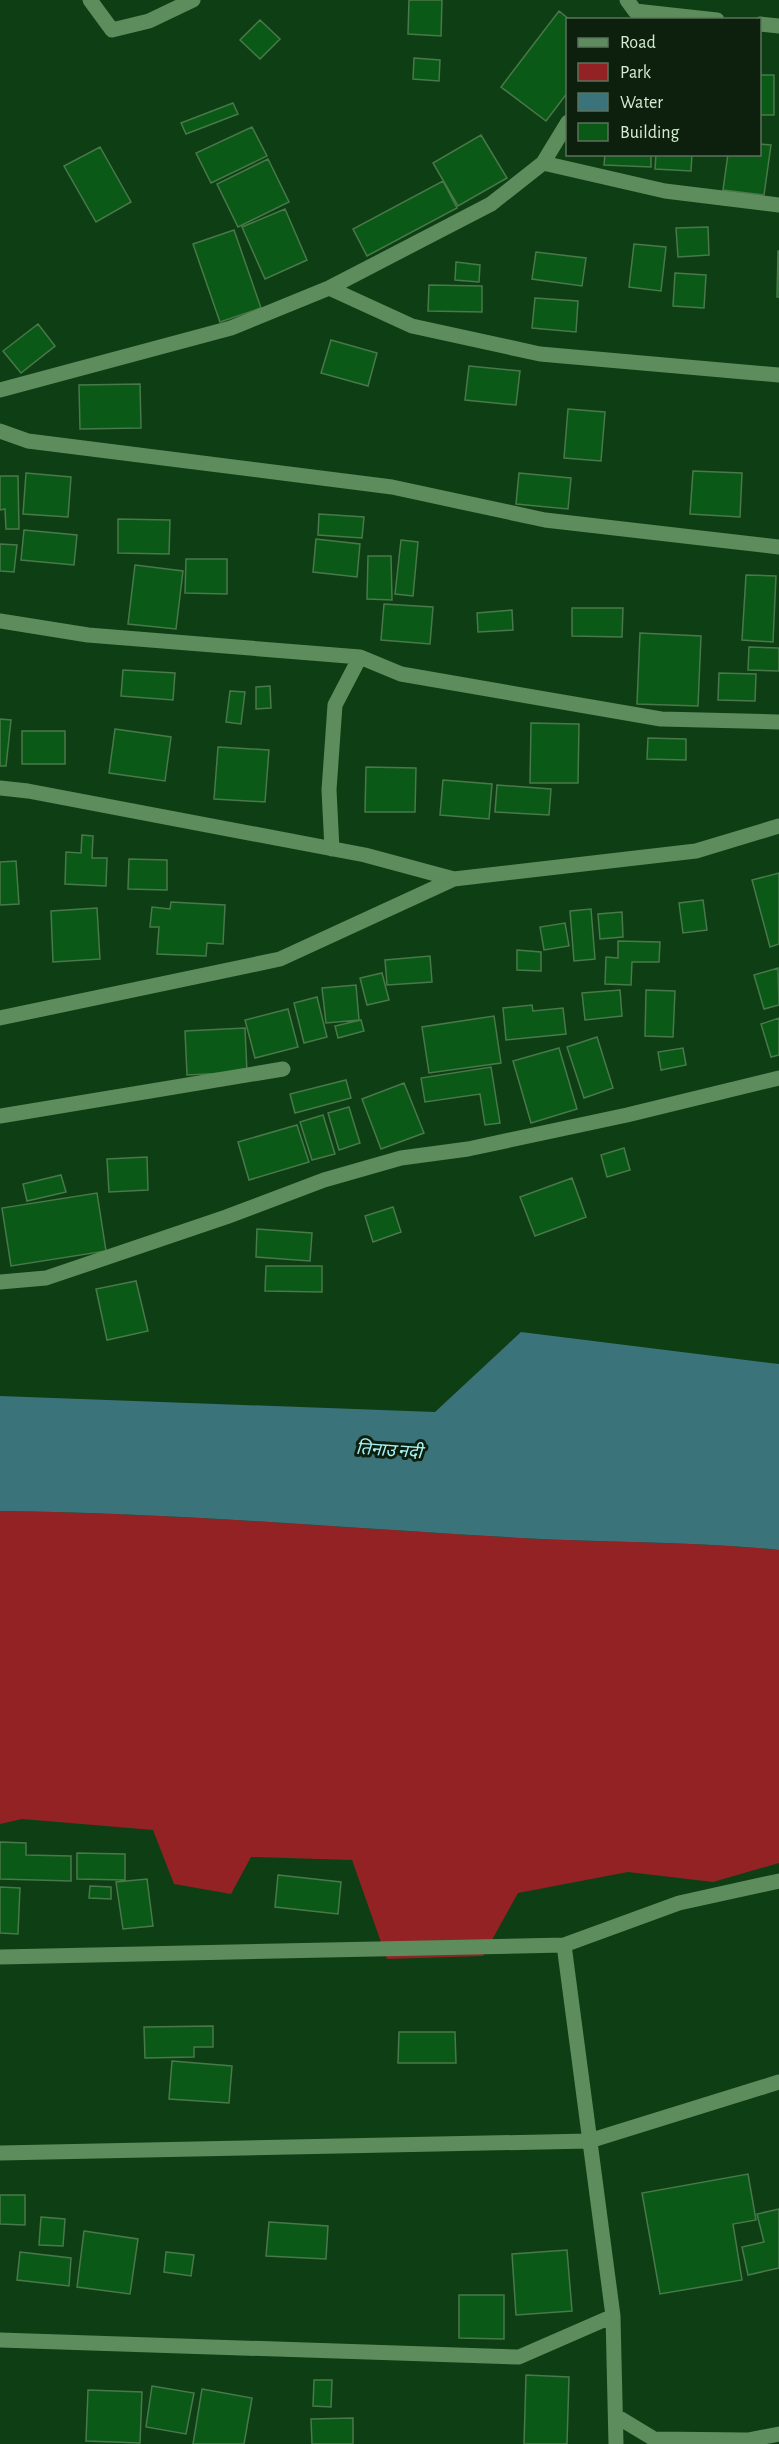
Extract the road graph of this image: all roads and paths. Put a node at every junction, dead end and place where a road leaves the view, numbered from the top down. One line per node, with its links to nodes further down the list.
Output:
1 (90, 0): 2 (street)
2 (193, 0)
3 (631, 10): 4 (street)
4 (700, 18)
5 (761, 24): 6 (street)
6 (779, 26)
7 (566, 124): 8 (street)
8 (543, 162): 9 (street); 10 (street)
9 (779, 205)
10 (329, 288): 11 (street); 12 (street)
11 (779, 375)
12 (0, 390)
13 (0, 431): 14 (street)
14 (779, 547)
15 (0, 621): 16 (street)
16 (360, 657): 17 (street); 20 (street)
17 (779, 722)
18 (0, 788): 20 (street)
19 (779, 826): 21 (street)
20 (332, 849): 21 (street)
21 (454, 879): 22 (street)
22 (0, 1018)
23 (283, 1069): 25 (street)
24 (779, 1078): 26 (street)
25 (0, 1116)
26 (0, 1282)
27 (779, 1881): 28 (street)
28 (564, 1945): 29 (street); 31 (street)
29 (0, 1957)
30 (779, 2082): 31 (street)
31 (589, 2141): 32 (street); 33 (street)
32 (0, 2153)
33 (613, 2316): 34 (street); 35 (street)
34 (0, 2340)
35 (616, 2416): 36 (street); 37 (street)
36 (779, 2434)
37 (616, 2444)

